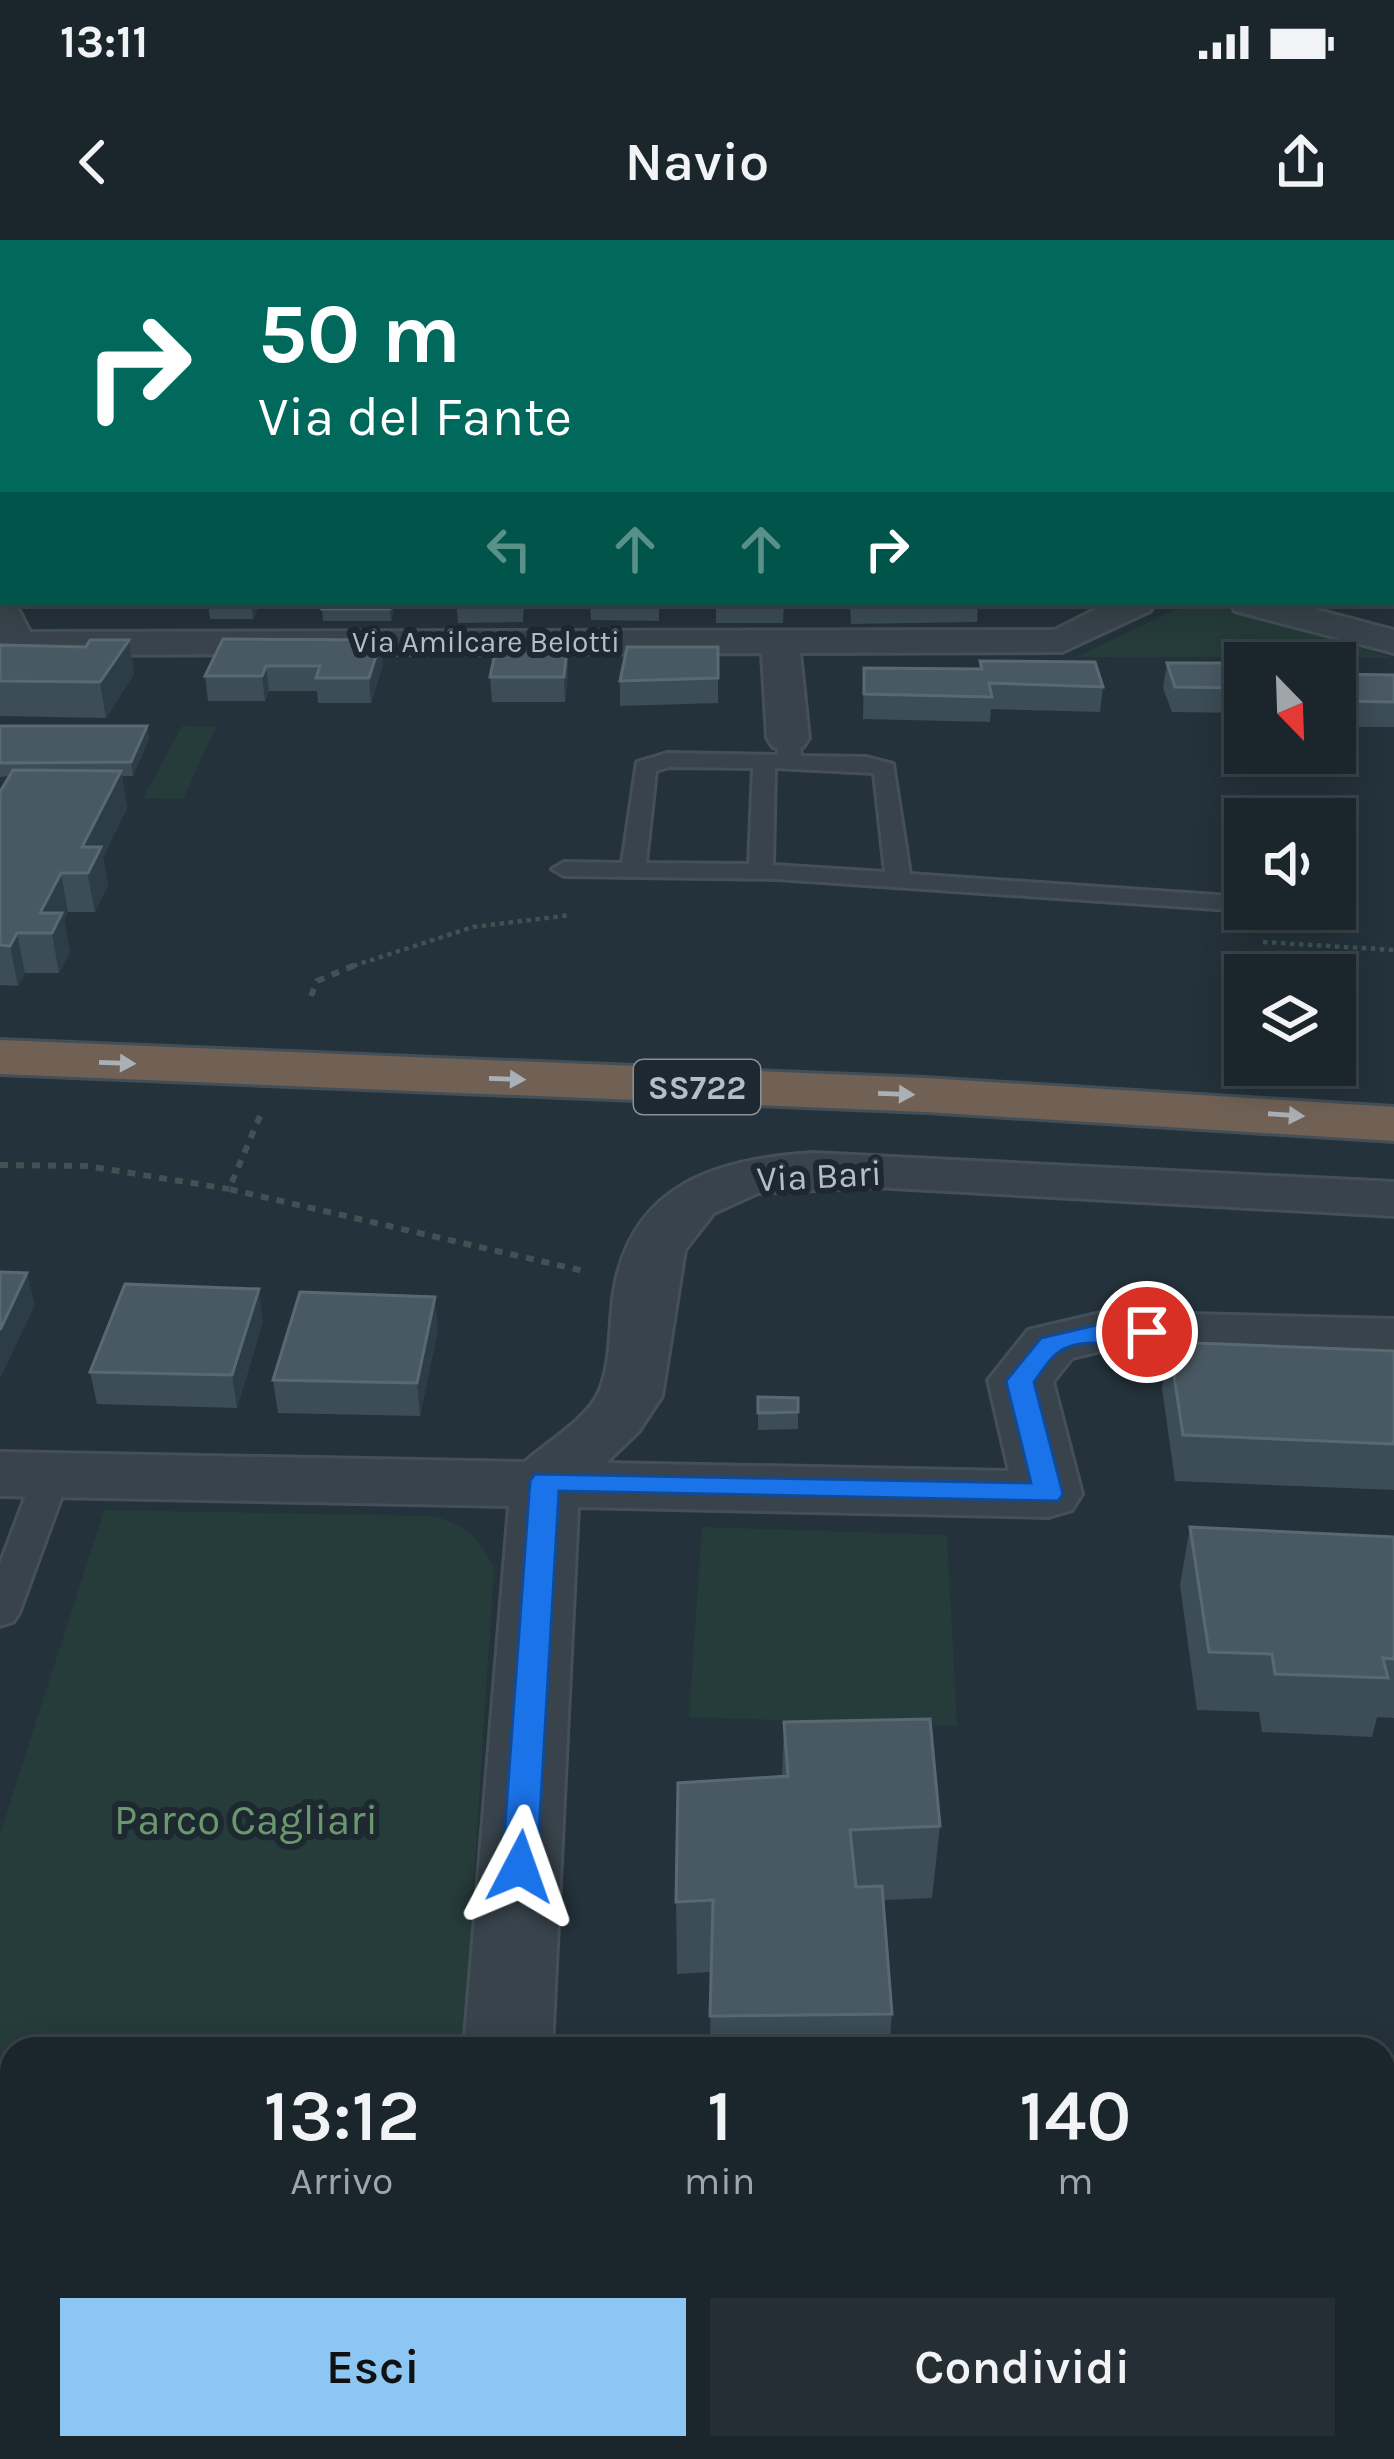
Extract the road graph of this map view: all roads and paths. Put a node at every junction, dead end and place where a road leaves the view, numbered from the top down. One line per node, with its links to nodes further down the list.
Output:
1 (1131, 606): 4 (street, Via Amilcare Belotti)
2 (1259, 606): 5 (street)
3 (0, 608): 4 (street, Via Amilcare Belotti)
4 (779, 640): 6 (street)
5 (1394, 642)
6 (781, 754): 8 (lane); 9 (lane); 10 (lane)
7 (564, 869): 8 (lane)
8 (633, 870): 9 (lane)
9 (761, 872): 10 (lane)
10 (898, 879): 11 (lane)
11 (1224, 902)
12 (579, 915): 15 (path)
13 (1254, 942): 14 (path)
14 (1394, 950)
15 (310, 996)
16 (0, 1018): 18 (highway, SS722)
17 (0, 1058): 20 (highway, SS722, one-way to 20)
18 (1394, 1080)
19 (268, 1098): 22 (path)
20 (1394, 1124)
21 (0, 1165): 22 (path)
22 (230, 1189): 24 (path)
23 (1394, 1199): 24 (street, Via Bari)
24 (649, 1286): 27 (street, Via Bari)
25 (1394, 1338): 27 (street)
26 (26, 1474): 27 (street); 28 (lane)
27 (545, 1481): 29 (street)
28 (0, 1613)
29 (509, 2037)

